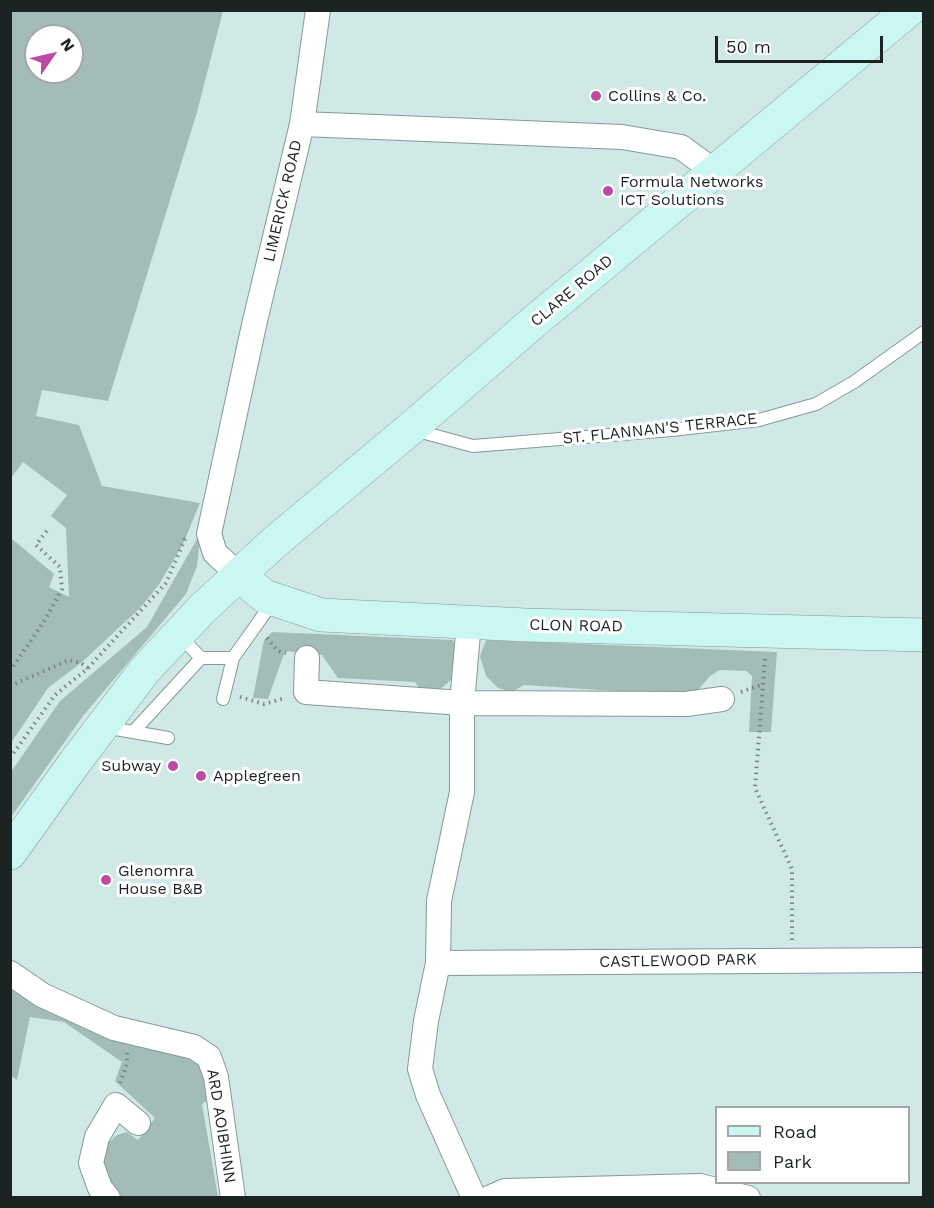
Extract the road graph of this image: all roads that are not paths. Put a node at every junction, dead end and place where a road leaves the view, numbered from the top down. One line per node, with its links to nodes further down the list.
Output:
1 (318, 10): 3 (street)
2 (909, 10): 4 (main road, CLARE ROAD)
3 (302, 124): 4 (street, LIMERICK ROAD); 7 (street, LIMERICK ROAD)
4 (714, 172): 6 (main road, CLARE ROAD)
5 (924, 332): 6 (lane, ST. FLANNAN'S TERRACE)
6 (410, 429): 7 (main road, CLARE ROAD)
7 (239, 575): 8 (main road, CLON ROAD); 11 (main road, CLARE ROAD)
8 (266, 613): 9 (main road, CLON ROAD); 13 (lane)
9 (469, 622): 10 (main road, CLON ROAD); 17 (street)
10 (924, 634)
11 (178, 635): 12 (lane); 18 (main road, CLARE ROAD)
12 (201, 658): 13 (lane); 18 (lane)
13 (233, 658): 15 (lane)
14 (308, 658): 17 (street)
15 (223, 696)
16 (722, 699): 17 (street)
17 (462, 703): 22 (street)
18 (118, 729): 19 (lane); 20 (main road, CLARE ROAD)
19 (168, 738)
20 (10, 853)
21 (921, 960): 22 (street, CASTLEWOOD PARK)
22 (438, 963): 27 (street)
23 (10, 973): 26 (street, ARD AOIBHINN)
24 (138, 1123): 25 (street)
25 (108, 1197)
26 (233, 1197)
27 (474, 1197)
28 (489, 1197): 29 (street)
29 (748, 1197)

